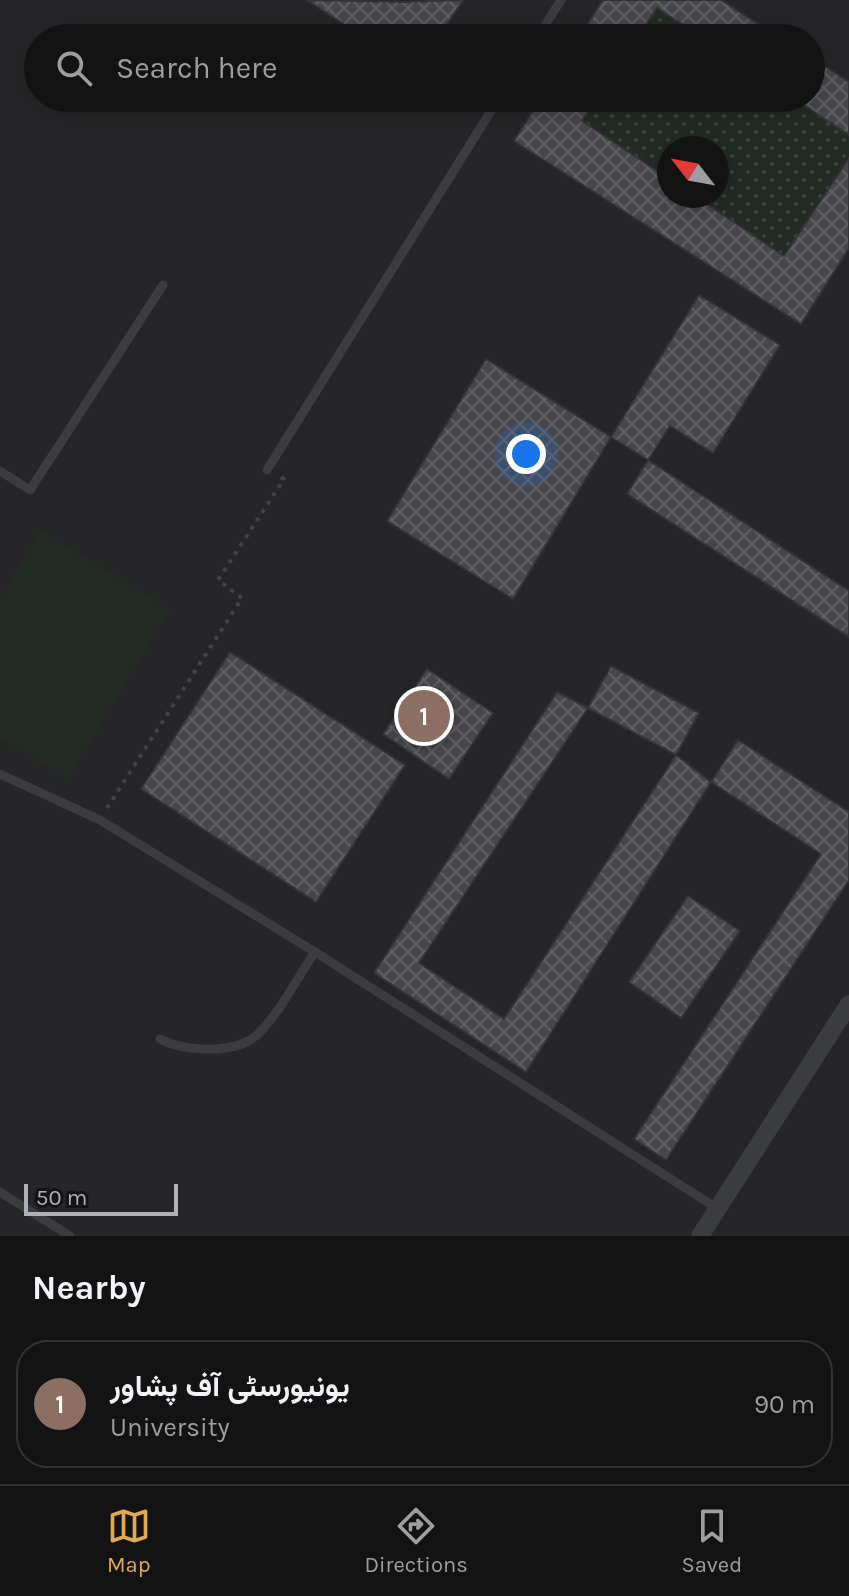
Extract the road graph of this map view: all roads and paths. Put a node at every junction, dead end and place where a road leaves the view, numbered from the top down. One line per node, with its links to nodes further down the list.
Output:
1 (561, 0): 2 (lane)
2 (546, 24)
3 (490, 112): 5 (lane)
4 (163, 285): 6 (lane)
5 (267, 470): 8 (path)
6 (0, 471)
7 (0, 774): 8 (lane)
8 (100, 820): 9 (lane)
9 (315, 952): 11 (lane); 13 (lane)
10 (849, 1004): 13 (street)
11 (160, 1039)
12 (0, 1192): 14 (lane)
13 (718, 1209): 15 (street)
14 (70, 1236)
15 (700, 1236)

